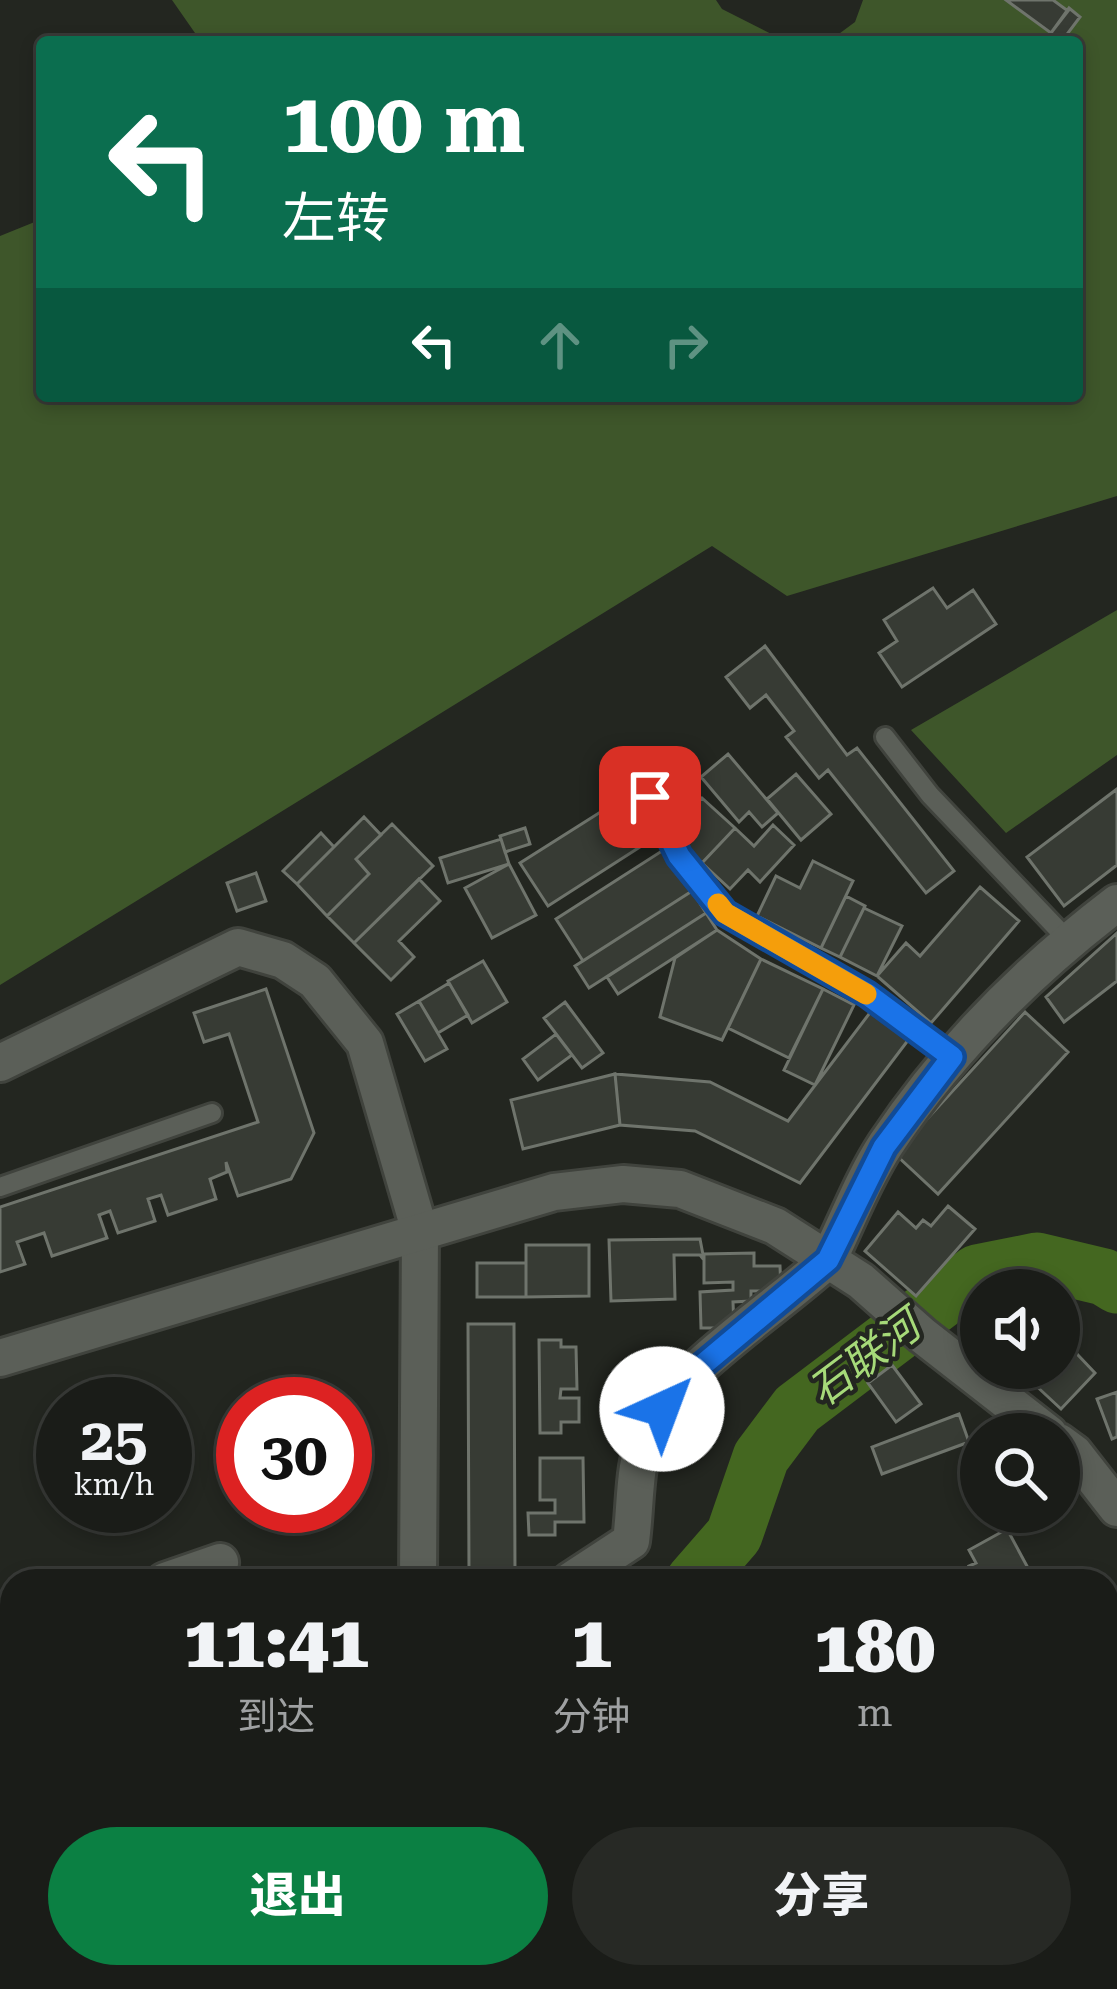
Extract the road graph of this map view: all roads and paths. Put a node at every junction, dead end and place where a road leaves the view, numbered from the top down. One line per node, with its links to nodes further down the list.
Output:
1 (885, 736): 4 (lane)
2 (650, 797): 5 (lane)
3 (1117, 903): 4 (street)
4 (1068, 940): 5 (street)
5 (952, 1057): 10 (street)
6 (0, 1063): 9 (street)
7 (212, 1113): 8 (lane)
8 (0, 1187)
9 (420, 1232): 10 (street); 11 (street); 17 (street)
10 (828, 1260): 12 (street); 18 (street)
11 (0, 1358)
12 (1022, 1413)
13 (1080, 1461): 14 (street)
14 (1117, 1508)
15 (200, 1569): 16 (street)
16 (214, 1569)
17 (418, 1569)
18 (588, 1569)

